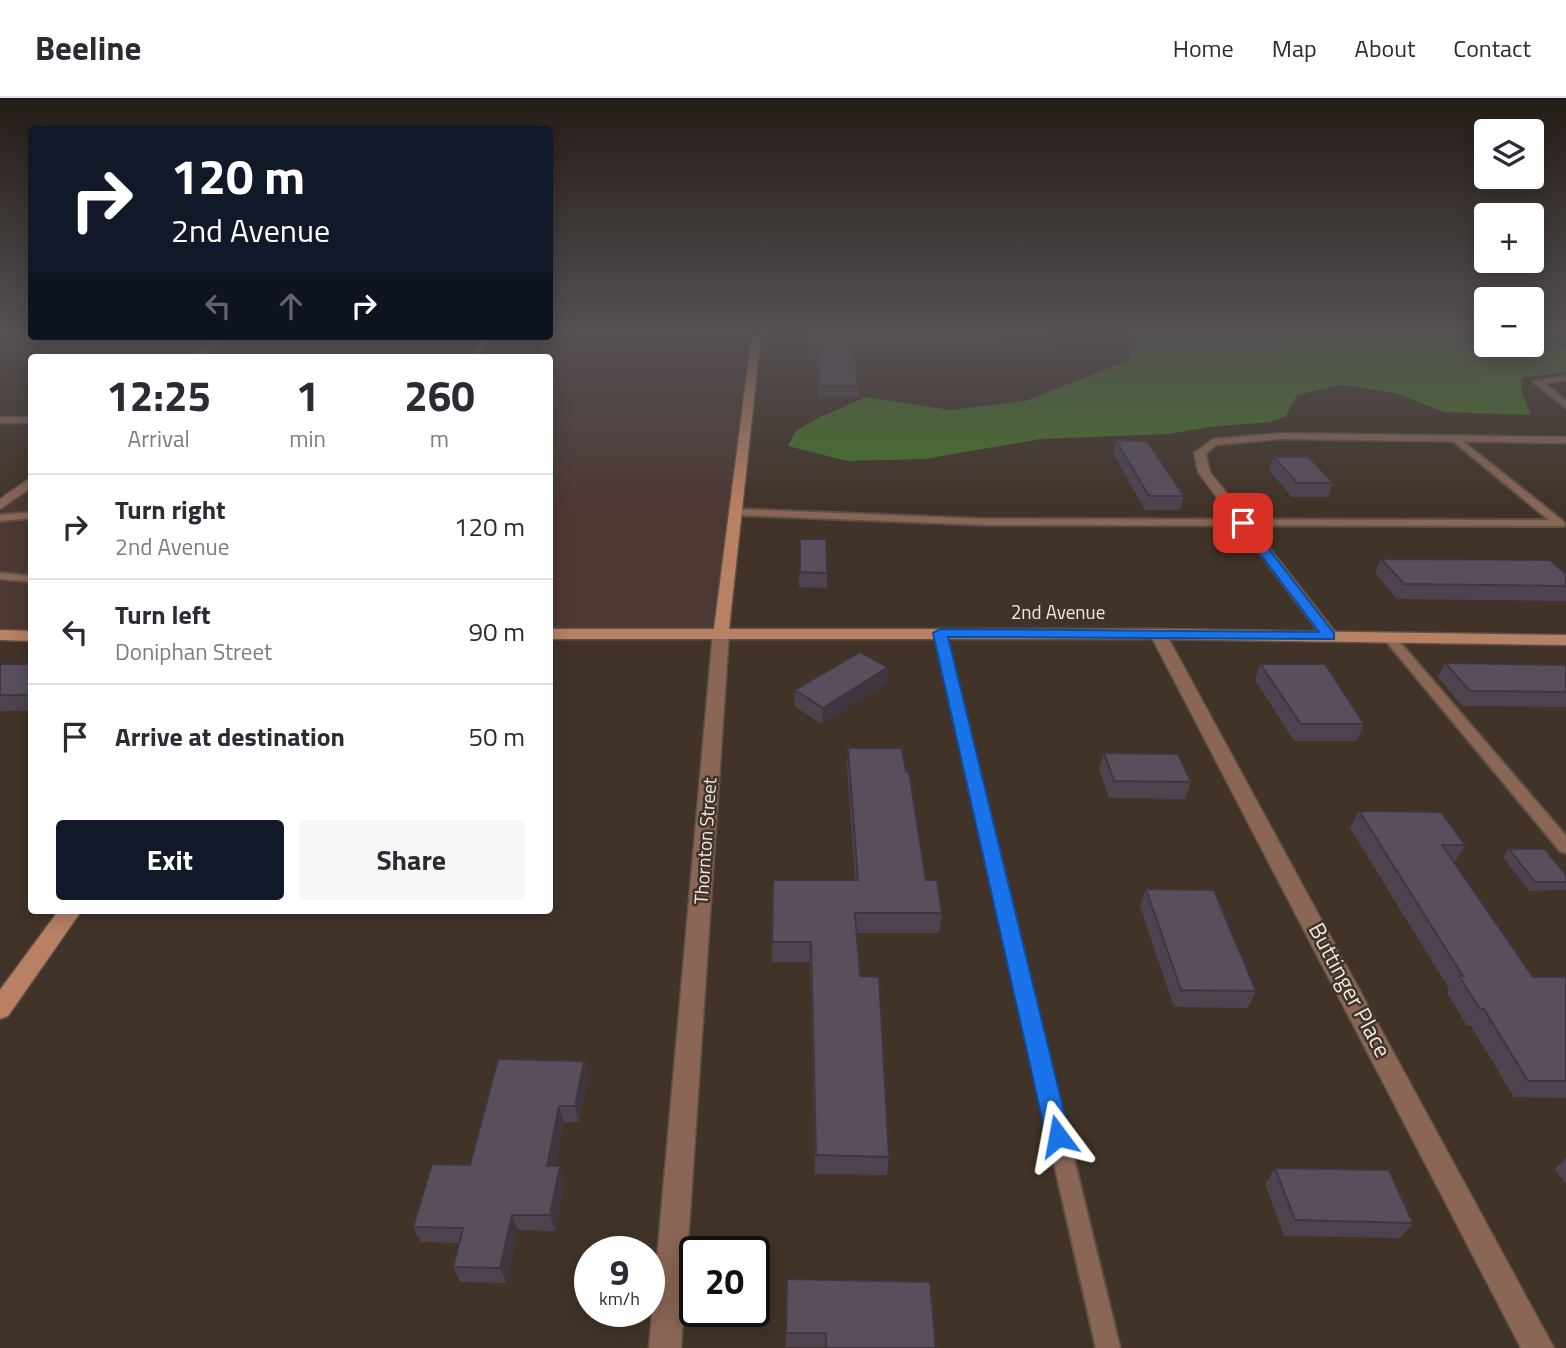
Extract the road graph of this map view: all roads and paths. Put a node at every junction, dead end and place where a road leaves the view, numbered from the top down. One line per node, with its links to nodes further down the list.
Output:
1 (750, 392): 10 (street, Thornton Street)
2 (1550, 392): 3 (lane)
3 (1566, 405)
4 (0, 420): 5 (street)
5 (28, 420)
6 (1456, 439): 7 (street); 13 (street); 14 (lane)
7 (1566, 440)
8 (28, 484): 9 (street)
9 (0, 505)
10 (736, 512): 13 (lane); 17 (street, Thornton Street)
11 (28, 515): 12 (lane)
12 (0, 518)
13 (1243, 523): 14 (lane); 23 (street)
14 (1563, 526)
15 (0, 576): 16 (lane)
16 (28, 579)
17 (721, 632): 18 (street, 2nd Avenue); 19 (street, 2nd Avenue); 29 (street, Thornton Street)
18 (940, 633): 20 (street, 2nd Avenue); 30 (lane)
19 (553, 634)
20 (1158, 634): 23 (street, 2nd Avenue); 31 (street, Buttinger Place)
21 (0, 635): 22 (street)
22 (28, 635)
23 (1329, 636): 24 (street, 2nd Avenue)
24 (1390, 637): 25 (street, 2nd Avenue); 26 (lane)
25 (1566, 640)
26 (1566, 847)
27 (68, 914): 28 (street)
28 (0, 1009)
29 (665, 1348)
30 (1108, 1348)
31 (1538, 1348)

